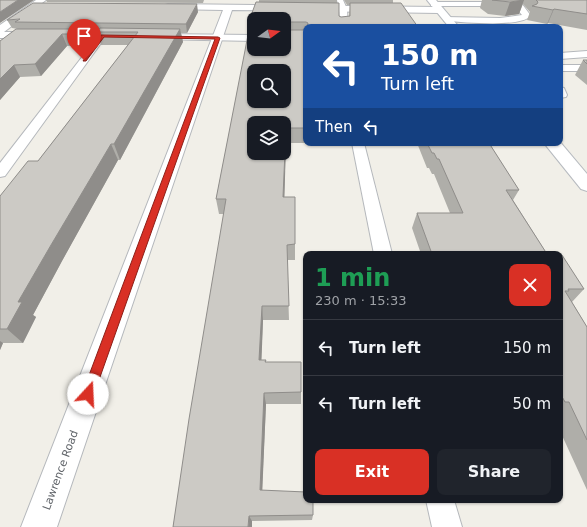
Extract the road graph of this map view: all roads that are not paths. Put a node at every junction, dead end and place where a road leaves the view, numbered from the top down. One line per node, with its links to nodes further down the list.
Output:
1 (340, 0): 7 (lane)
2 (38, 3): 4 (street); 11 (street)
3 (434, 4): 7 (street); 8 (street); 8 (lane)
4 (50, 6)
5 (159, 6): 6 (street)
6 (228, 7): 7 (street); 18 (street, Lawrence Road)
7 (343, 9): 9 (lane)
8 (447, 19): 10 (street)
9 (344, 24)
10 (451, 24)
11 (0, 30)
12 (0, 35): 13 (lane)
13 (39, 35)
14 (55, 35): 15 (lane)
15 (102, 36): 16 (lane); 26 (lane)
16 (133, 37)
17 (148, 37): 18 (lane)
18 (218, 38): 19 (lane); 30 (street, Lawrence Road)
19 (247, 38)
20 (587, 54): 21 (street)
21 (563, 56)
22 (563, 68): 23 (lane)
23 (587, 68)
24 (359, 146): 28 (lane)
25 (554, 146): 27 (street)
26 (0, 173)
27 (587, 185)
28 (382, 251)
29 (441, 503): 31 (lane)
30 (39, 527)
31 (446, 527)

